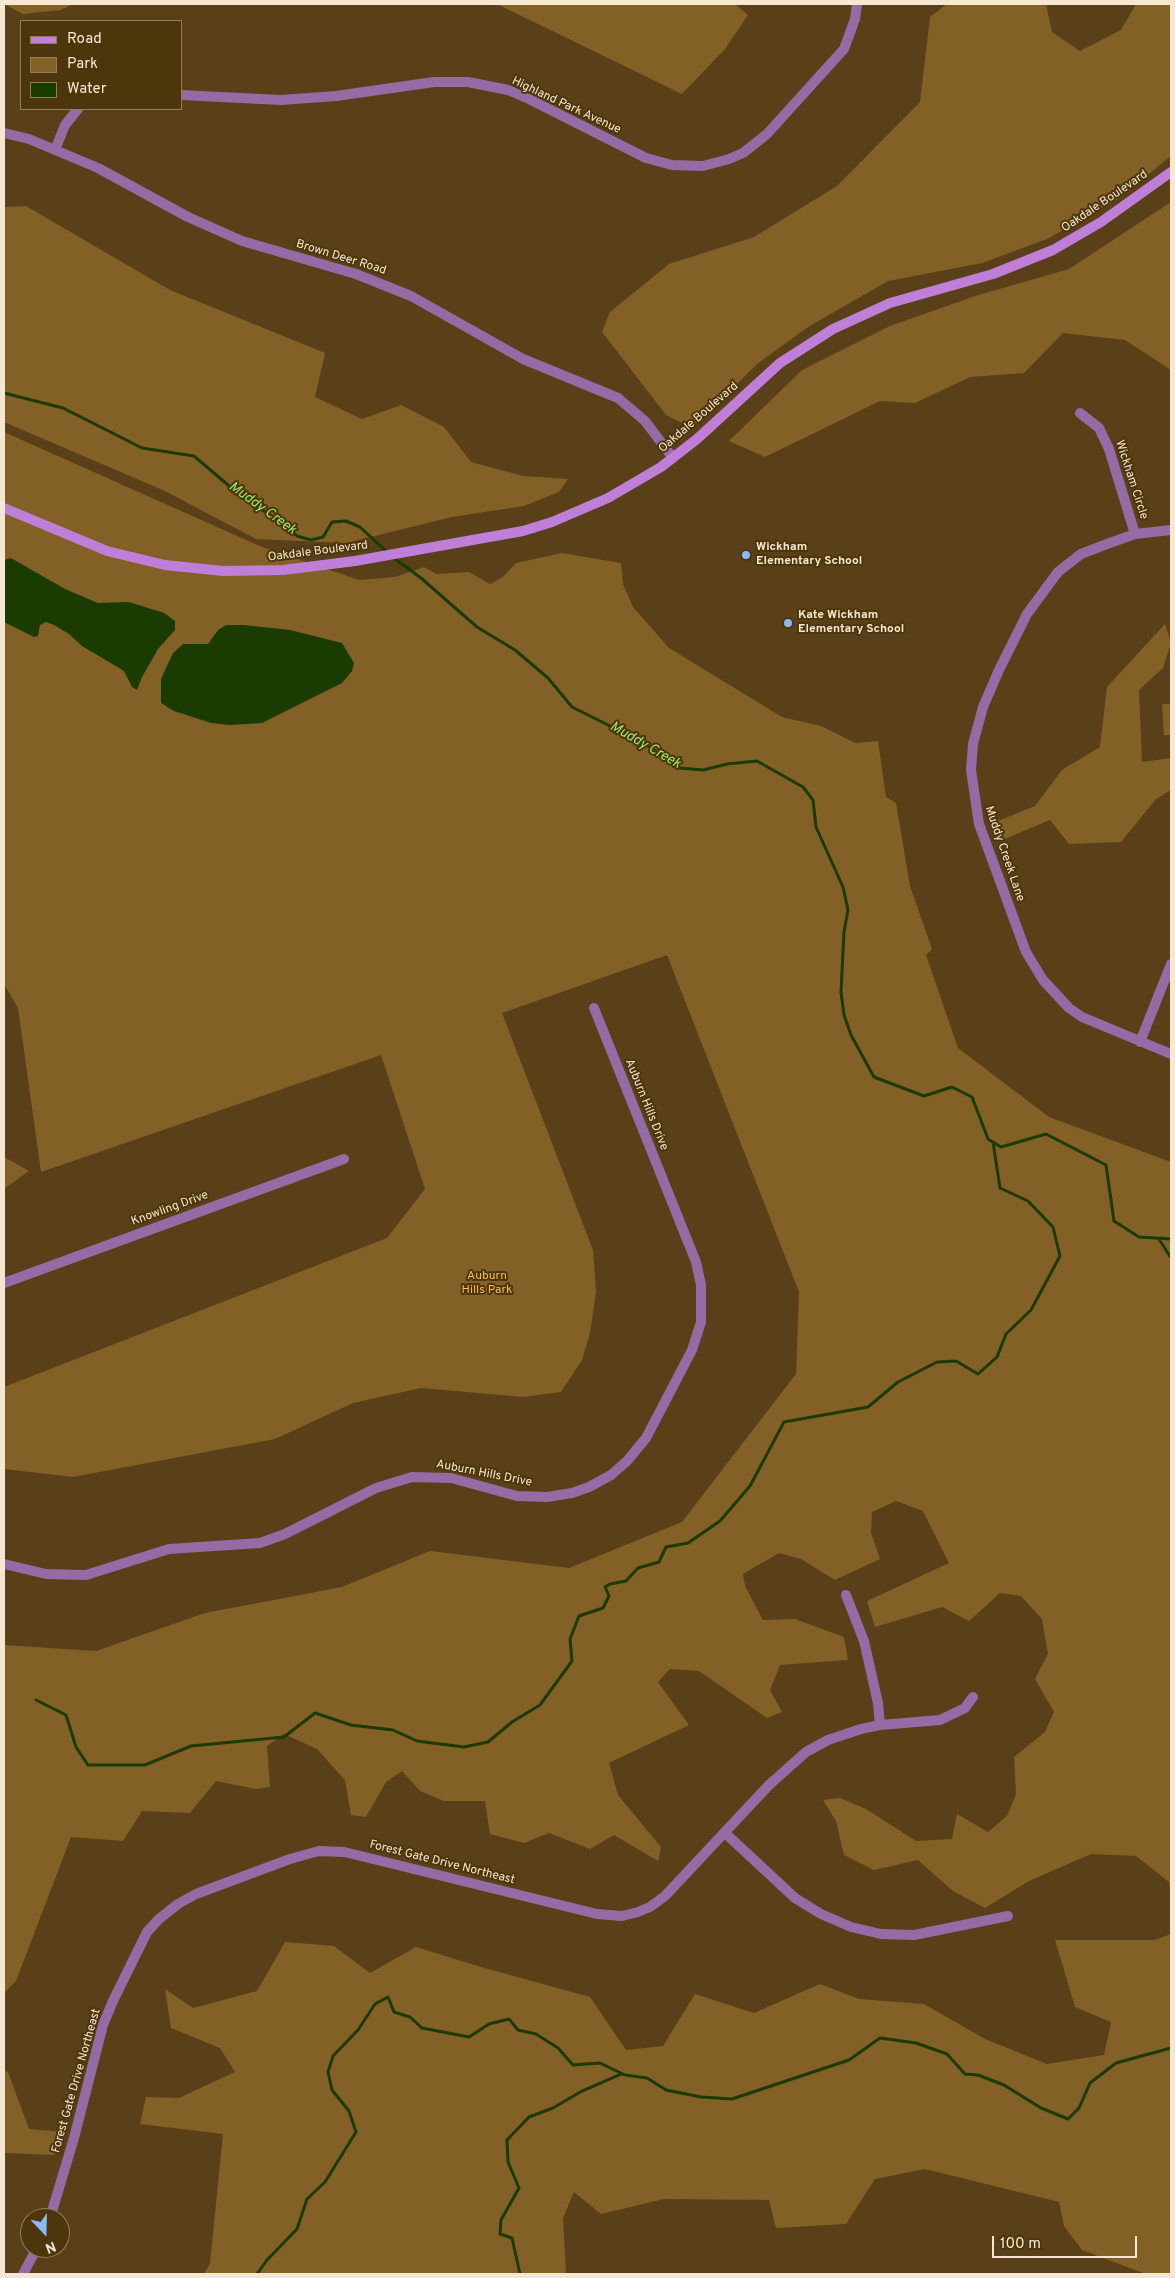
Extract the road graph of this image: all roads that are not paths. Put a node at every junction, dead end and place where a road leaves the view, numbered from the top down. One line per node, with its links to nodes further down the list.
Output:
1 (857, 4): 2 (street, Highland Park Avenue)
2 (182, 95)
3 (77, 110): 5 (street)
4 (4, 133): 5 (street, Brown Deer Road)
5 (55, 150): 8 (street, Brown Deer Road)
6 (1171, 172): 8 (main road, Oakdale Boulevard)
7 (1080, 413): 11 (street, Wickham Circle)
8 (673, 458): 9 (main road, Oakdale Boulevard)
9 (4, 508)
10 (1171, 530): 11 (street, Muddy Creek Lane)
11 (1135, 534): 14 (street, Muddy Creek Lane)
12 (1171, 964): 14 (street)
13 (594, 1008): 18 (street, Auburn Hills Drive)
14 (1140, 1042): 15 (street, Muddy Creek Lane)
15 (1171, 1054)
16 (344, 1159): 17 (street, Knowling Drive)
17 (4, 1283)
18 (4, 1564)
19 (846, 1595): 21 (street)
20 (973, 1697): 21 (street, Forest Gate Drive Northeast)
21 (880, 1725): 22 (street, Forest Gate Drive Northeast)
22 (726, 1833): 23 (street); 24 (street, Forest Gate Drive Northeast)
23 (1008, 1916)
24 (53, 2208)
25 (32, 2258): 26 (street)
26 (24, 2274)

